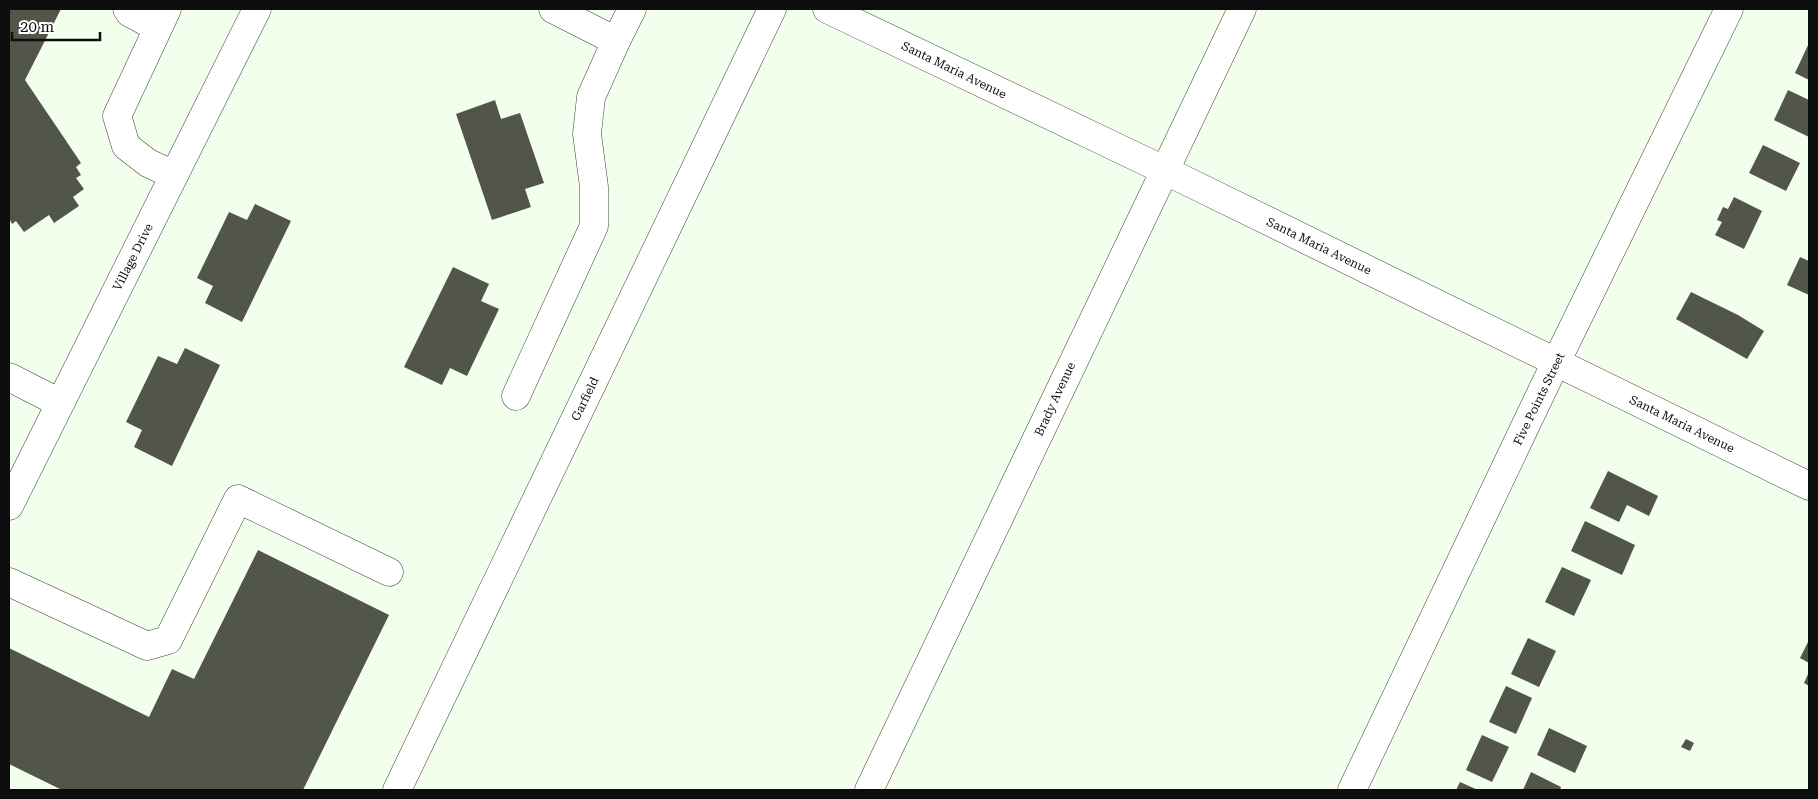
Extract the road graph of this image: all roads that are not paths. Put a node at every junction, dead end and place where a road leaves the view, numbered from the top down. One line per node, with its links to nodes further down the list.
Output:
1 (128, 9): 9 (street)
2 (257, 9): 12 (street, Village Drive)
3 (553, 9): 10 (street)
4 (632, 9): 10 (street)
5 (772, 9): 21 (street, Garfield)
6 (827, 9): 11 (street, Santa Maria Avenue)
7 (1242, 9): 11 (street, Brady Avenue)
8 (1729, 9): 13 (street, Five Points Street)
9 (163, 19): 12 (street)
10 (616, 41): 15 (street)
11 (1164, 170): 13 (street, Santa Maria Avenue); 22 (street, Brady Avenue)
12 (174, 175): 16 (street, Village Drive)
13 (1556, 363): 17 (street, Santa Maria Avenue); 23 (street, Five Points Street)
14 (9, 377): 16 (street)
15 (516, 396)
16 (60, 402): 18 (street, Village Drive)
17 (1809, 486)
18 (9, 506)
19 (389, 572): 20 (street)
20 (9, 582)
21 (397, 790)
22 (869, 790)
23 (1352, 790)

